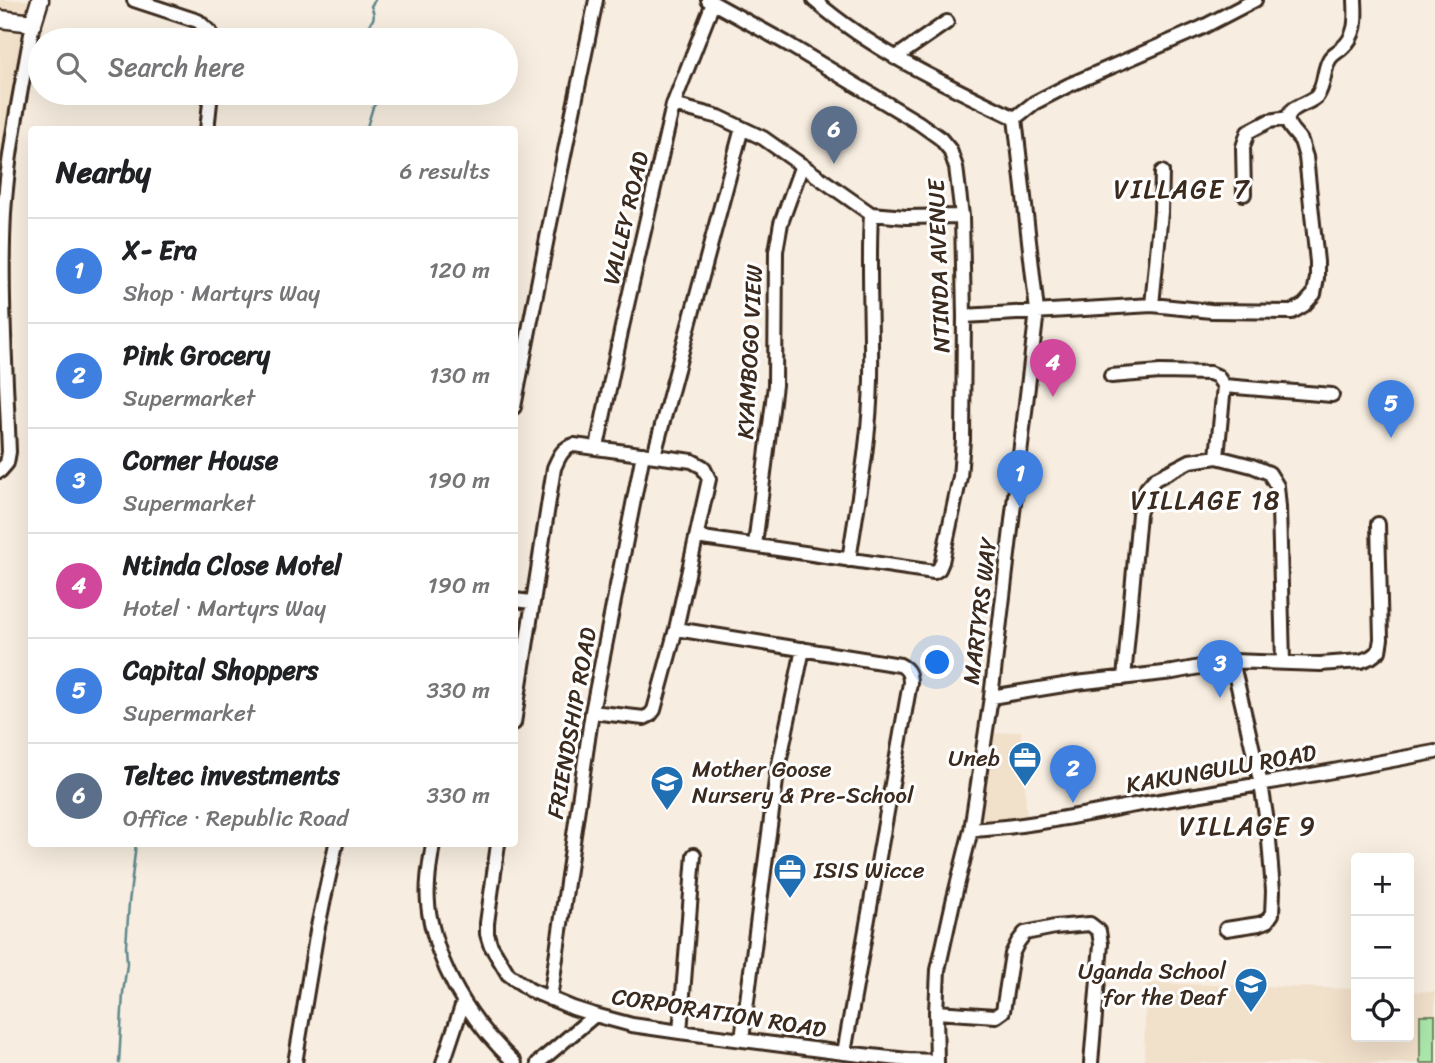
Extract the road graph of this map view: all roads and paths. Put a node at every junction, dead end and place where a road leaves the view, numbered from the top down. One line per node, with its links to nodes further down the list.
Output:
1 (40, 0): 10 (street)
2 (134, 0): 12 (street)
3 (596, 0): 31 (street)
4 (814, 0): 14 (street)
5 (1255, 0): 17 (street)
6 (1355, 0): 18 (street)
7 (710, 1): 16 (street, VALLEY ROAD); 25 (street, NTINDA AVENUE)
8 (0, 19): 10 (street)
9 (947, 22): 14 (street)
10 (33, 23): 11 (street)
11 (32, 28)
12 (206, 28)
13 (28, 53): 36 (street)
14 (895, 58): 17 (street)
15 (210, 105): 19 (street)
16 (673, 105): 20 (street); 33 (street, VALLEY ROAD)
17 (1015, 118): 27 (street, MARTYRS WAY)
18 (1288, 118): 23 (street); 26 (street)
19 (207, 126)
20 (742, 128): 21 (street); 34 (street, FRIENDSHIP ROAD)
21 (802, 165): 24 (street); 39 (street, KYAMBOGO VIEW)
22 (1162, 172): 26 (street)
23 (1244, 194)
24 (871, 214): 25 (street); 40 (street)
25 (961, 216): 28 (street, NTINDA AVENUE)
26 (1152, 305): 27 (street)
27 (1037, 311): 28 (street); 49 (street, MARTYRS WAY)
28 (964, 316): 40 (street, NTINDA AVENUE)
29 (1111, 376): 30 (street)
30 (1224, 386): 32 (street); 35 (street)
31 (518, 387)
32 (1332, 395)
33 (597, 447): 34 (street); 42 (street)
34 (648, 455): 38 (street); 50 (street, FRIENDSHIP ROAD)
35 (1217, 457): 46 (street); 47 (street)
36 (0, 471)
37 (1378, 524): 46 (street)
38 (696, 537): 39 (street); 43 (street)
39 (755, 545): 40 (street)
40 (849, 560)
41 (518, 600): 42 (street)
42 (532, 602): 48 (street)
43 (676, 629): 44 (street); 50 (street)
44 (803, 649): 64 (street); 65 (street)
45 (1232, 662): 46 (street); 47 (street); 52 (street)
46 (1283, 663)
47 (1124, 678): 49 (street)
48 (518, 696)
49 (991, 697): 53 (street, MARTYRS WAY)
50 (592, 712): 59 (street, FRIENDSHIP ROAD)
51 (1435, 752): 52 (street, KAKUNGULU ROAD)
52 (1261, 784): 53 (street, KAKUNGULU ROAD); 58 (street)
53 (971, 830): 61 (street, MARTYRS WAY)
54 (335, 847): 67 (street)
55 (433, 847): 60 (street)
56 (498, 847): 59 (street, CORPORATION ROAD)
57 (694, 855): 63 (street)
58 (1226, 929)
59 (550, 999): 62 (street, CORPORATION ROAD)
60 (463, 1003): 68 (street); 69 (street)
61 (936, 1012): 66 (street, MARTYRS WAY); 71 (street)
62 (595, 1015): 63 (street, CORPORATION ROAD); 70 (street)
63 (680, 1032): 64 (street, CORPORATION ROAD)
64 (742, 1039): 65 (street, CORPORATION ROAD)
65 (844, 1053): 66 (street, CORPORATION ROAD)
66 (937, 1062)
67 (295, 1063)
68 (443, 1063)
69 (515, 1063)
70 (538, 1063)
71 (1091, 1063)

